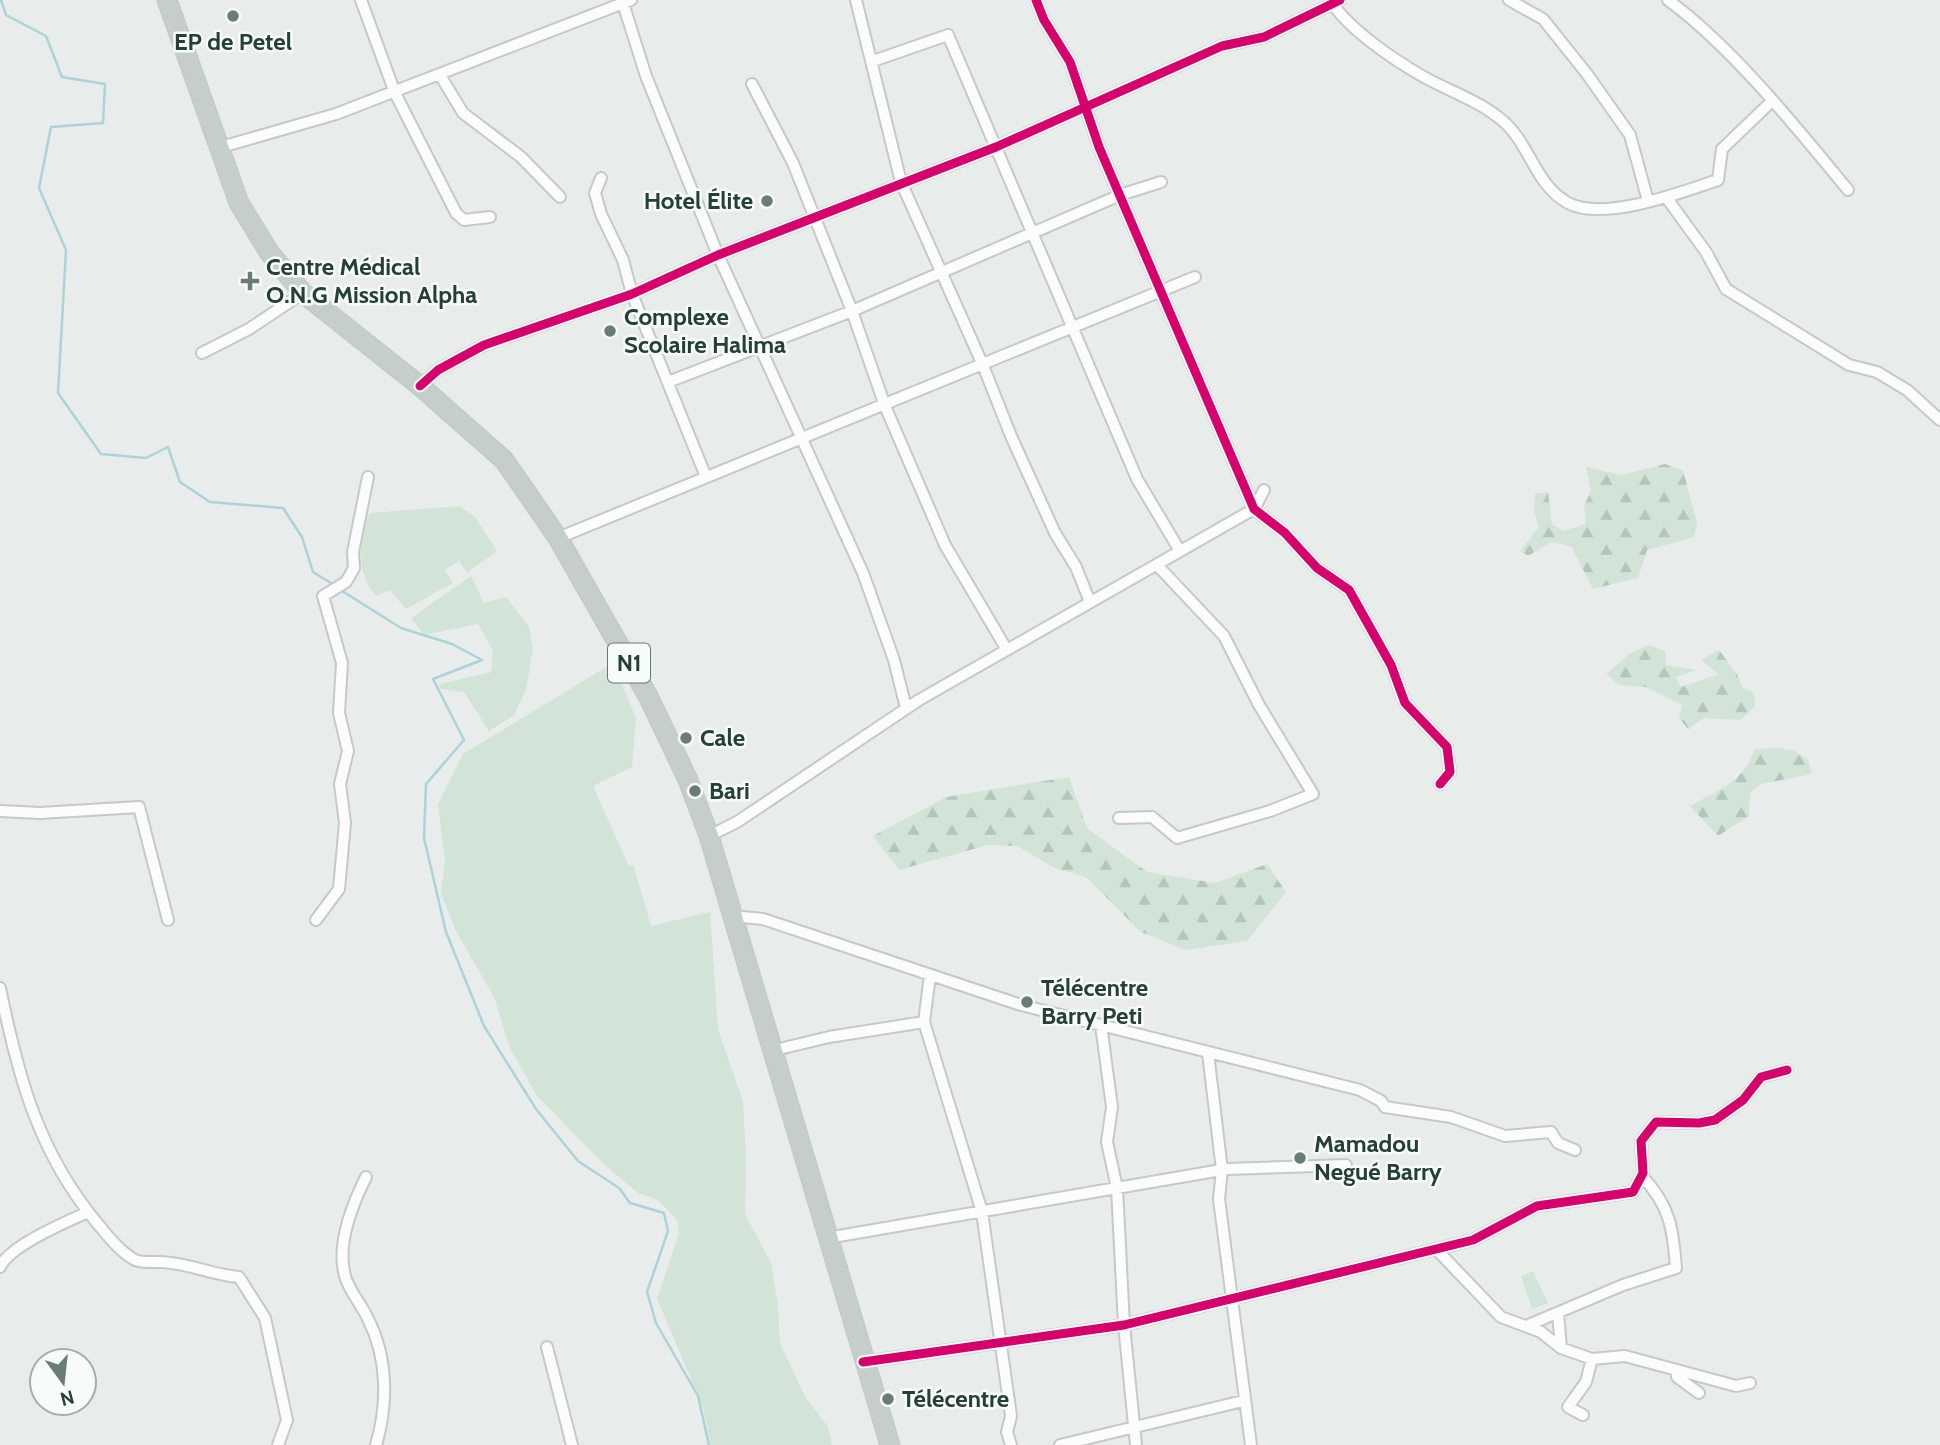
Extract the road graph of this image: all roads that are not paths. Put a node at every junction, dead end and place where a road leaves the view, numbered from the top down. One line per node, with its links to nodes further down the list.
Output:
1 (167, 0): 16 (highway, N1)
2 (361, 0): 12 (street)
3 (856, 0): 9 (street)
4 (1036, 0): 14 (street)
5 (1509, 0): 24 (street)
6 (1668, 0): 13 (street)
7 (625, 1): 10 (street); 28 (street)
8 (1334, 1): 14 (street); 24 (street)
9 (873, 61): 15 (street); 18 (street)
10 (440, 75): 12 (street); 22 (street)
11 (752, 84): 26 (street)
12 (395, 93): 16 (street); 25 (street)
13 (1772, 101): 20 (street); 23 (street)
14 (1086, 109): 15 (street); 21 (street)
15 (996, 146): 18 (street); 27 (street)
16 (218, 148): 32 (highway, N1)
17 (601, 178): 33 (street)
18 (901, 182): 26 (street); 29 (street)
19 (1161, 182): 21 (street)
20 (1848, 190)
21 (1120, 195): 27 (street); 31 (street)
22 (559, 197)
23 (1667, 197): 24 (street); 42 (street)
24 (1648, 201)
25 (490, 217)
26 (814, 218): 28 (street); 34 (street)
27 (1032, 233): 29 (street); 35 (street)
28 (718, 255): 33 (street); 36 (street)
29 (942, 272): 34 (street); 38 (street)
30 (1195, 277): 31 (street)
31 (1162, 290): 35 (street); 47 (street)
32 (303, 293): 37 (street); 40 (highway, N1)
33 (632, 294): 39 (street); 40 (street)
34 (852, 311): 36 (street); 41 (street)
35 (1070, 326): 38 (street); 49 (street)
36 (758, 347): 39 (street); 43 (street)
37 (202, 353)
38 (982, 363): 41 (street); 51 (street)
39 (668, 382): 45 (street)
40 (420, 386): 48 (highway, N1)
41 (885, 406): 43 (street); 52 (street)
42 (1940, 421)
43 (799, 440): 45 (street); 53 (street)
44 (368, 477): 60 (street)
45 (706, 477): 48 (street)
46 (1264, 490): 47 (street)
47 (1254, 509): 49 (street); 54 (street)
48 (558, 538): 57 (highway, N1)
49 (1180, 551): 50 (street)
50 (1157, 565): 51 (street); 56 (street)
51 (1090, 602): 52 (street)
52 (1007, 650): 53 (street)
53 (906, 708): 57 (street)
54 (1440, 784)
55 (0, 811): 59 (street)
56 (1119, 818)
57 (709, 836): 58 (highway, N1)
58 (732, 916): 61 (street); 65 (highway, N1)
59 (169, 920)
60 (316, 920)
61 (930, 975): 63 (street); 64 (street)
62 (0, 988): 76 (street)
63 (924, 1022): 65 (street); 77 (street)
64 (1101, 1026): 66 (street); 73 (street)
65 (772, 1051): 78 (highway, N1)
66 (1208, 1053): 68 (street); 70 (street)
67 (1787, 1070): 71 (street)
68 (1575, 1150)
69 (1346, 1165): 70 (street)
70 (1222, 1170): 73 (street); 81 (street)
71 (1642, 1176): 74 (street); 75 (street)
72 (366, 1177): 97 (street)
73 (1117, 1188): 77 (street); 83 (street)
74 (1633, 1192): 75 (street); 79 (street)
75 (1658, 1194): 82 (street)
76 (88, 1212): 80 (street); 96 (street)
77 (982, 1212): 78 (street); 85 (street)
78 (827, 1238): 89 (highway, N1)
79 (1436, 1249): 81 (street); 84 (street)
80 (0, 1267)
81 (1234, 1298): 83 (street); 93 (street)
82 (1558, 1312): 84 (street); 87 (street)
83 (1124, 1325): 85 (street); 95 (street)
84 (1526, 1326): 87 (street)
85 (1000, 1342): 89 (street); 100 (street)
86 (547, 1347): 98 (street)
87 (1561, 1348): 88 (street)
88 (1592, 1359): 90 (street); 94 (street)
89 (863, 1362): 99 (highway, N1)
90 (1677, 1370): 91 (street); 92 (street)
91 (1750, 1383)
92 (1699, 1393)
93 (1243, 1401): 95 (street); 103 (street)
94 (1583, 1415)
95 (1135, 1425): 101 (street); 102 (street)
96 (278, 1445)
97 (376, 1445)
98 (572, 1445)
99 (890, 1445)
100 (1011, 1445)
101 (1060, 1445)
102 (1136, 1445)
103 (1251, 1445)

